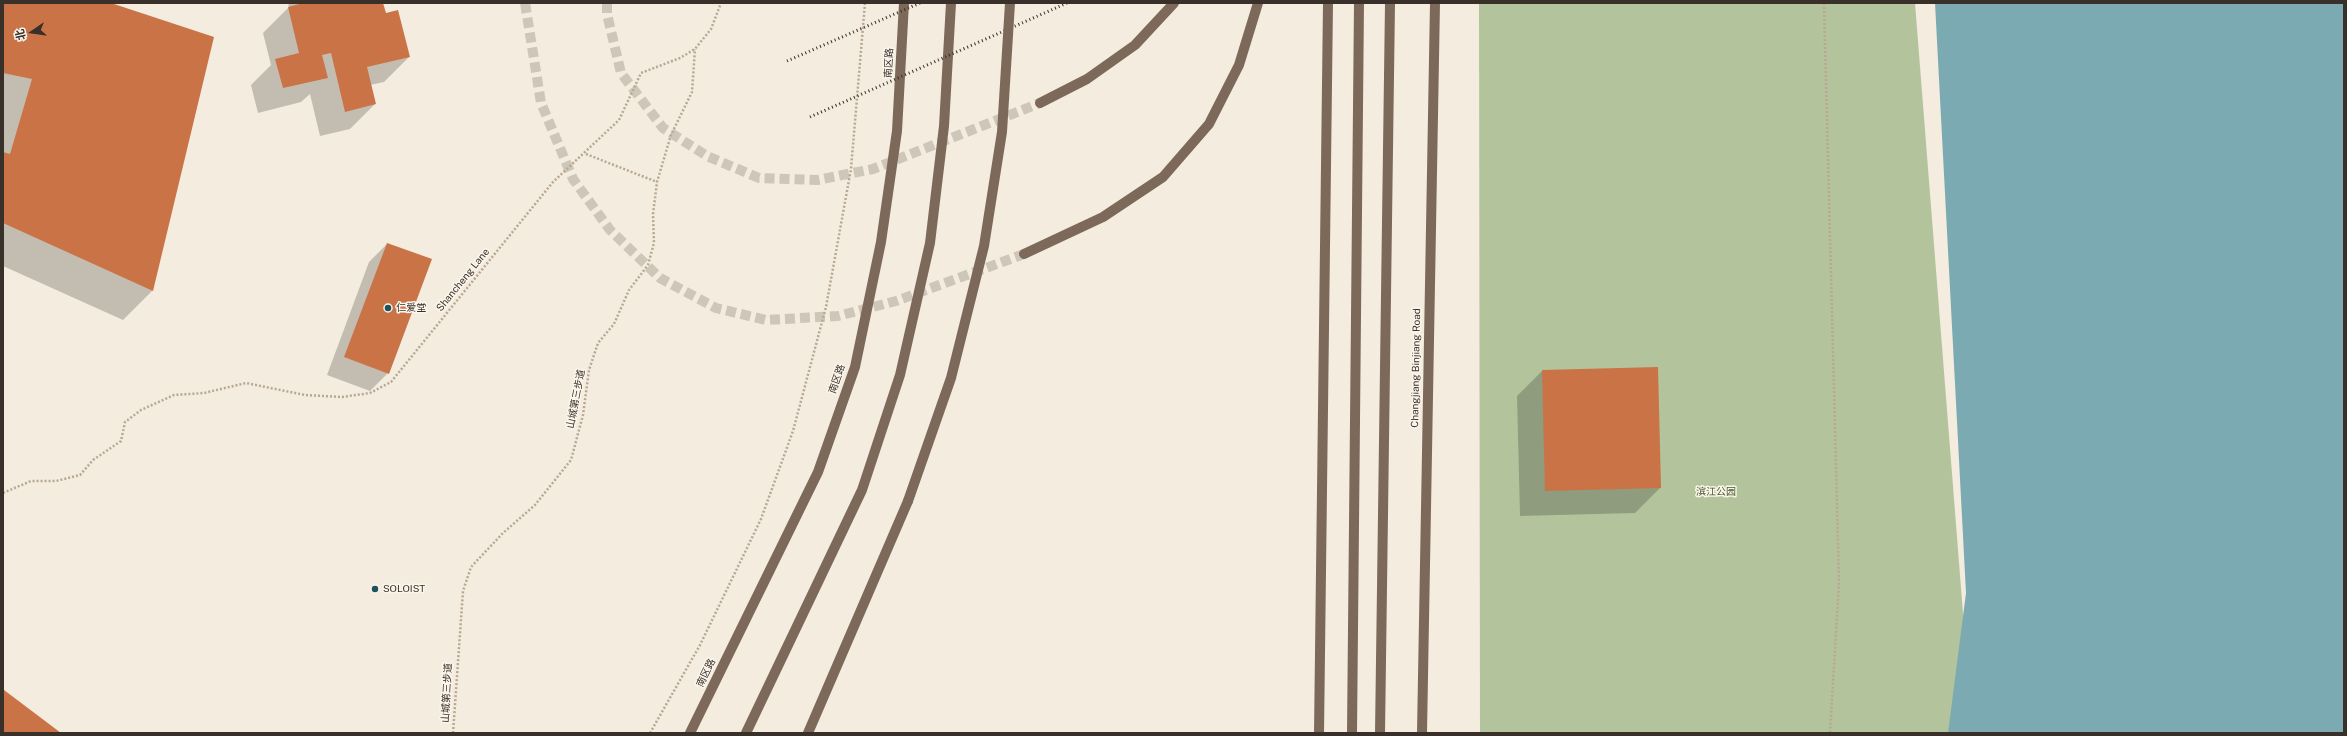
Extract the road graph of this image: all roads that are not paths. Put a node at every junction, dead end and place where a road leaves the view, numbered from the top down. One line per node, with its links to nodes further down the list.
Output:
1 (904, 3): 12 (main road, 南区路)
2 (951, 3): 13 (main road)
3 (1010, 3): 14 (main road, bridge)
4 (1174, 3): 10 (main road)
5 (1258, 3): 11 (main road)
6 (1328, 3): 15 (main road)
7 (1359, 3): 16 (main road)
8 (1390, 3): 17 (main road)
9 (1435, 3): 18 (main road, Changjiang Binjiang Road)
10 (1040, 103)
11 (1024, 254)
12 (690, 733)
13 (746, 733)
14 (808, 733)
15 (1319, 733)
16 (1352, 733)
17 (1380, 733)
18 (1422, 733)

